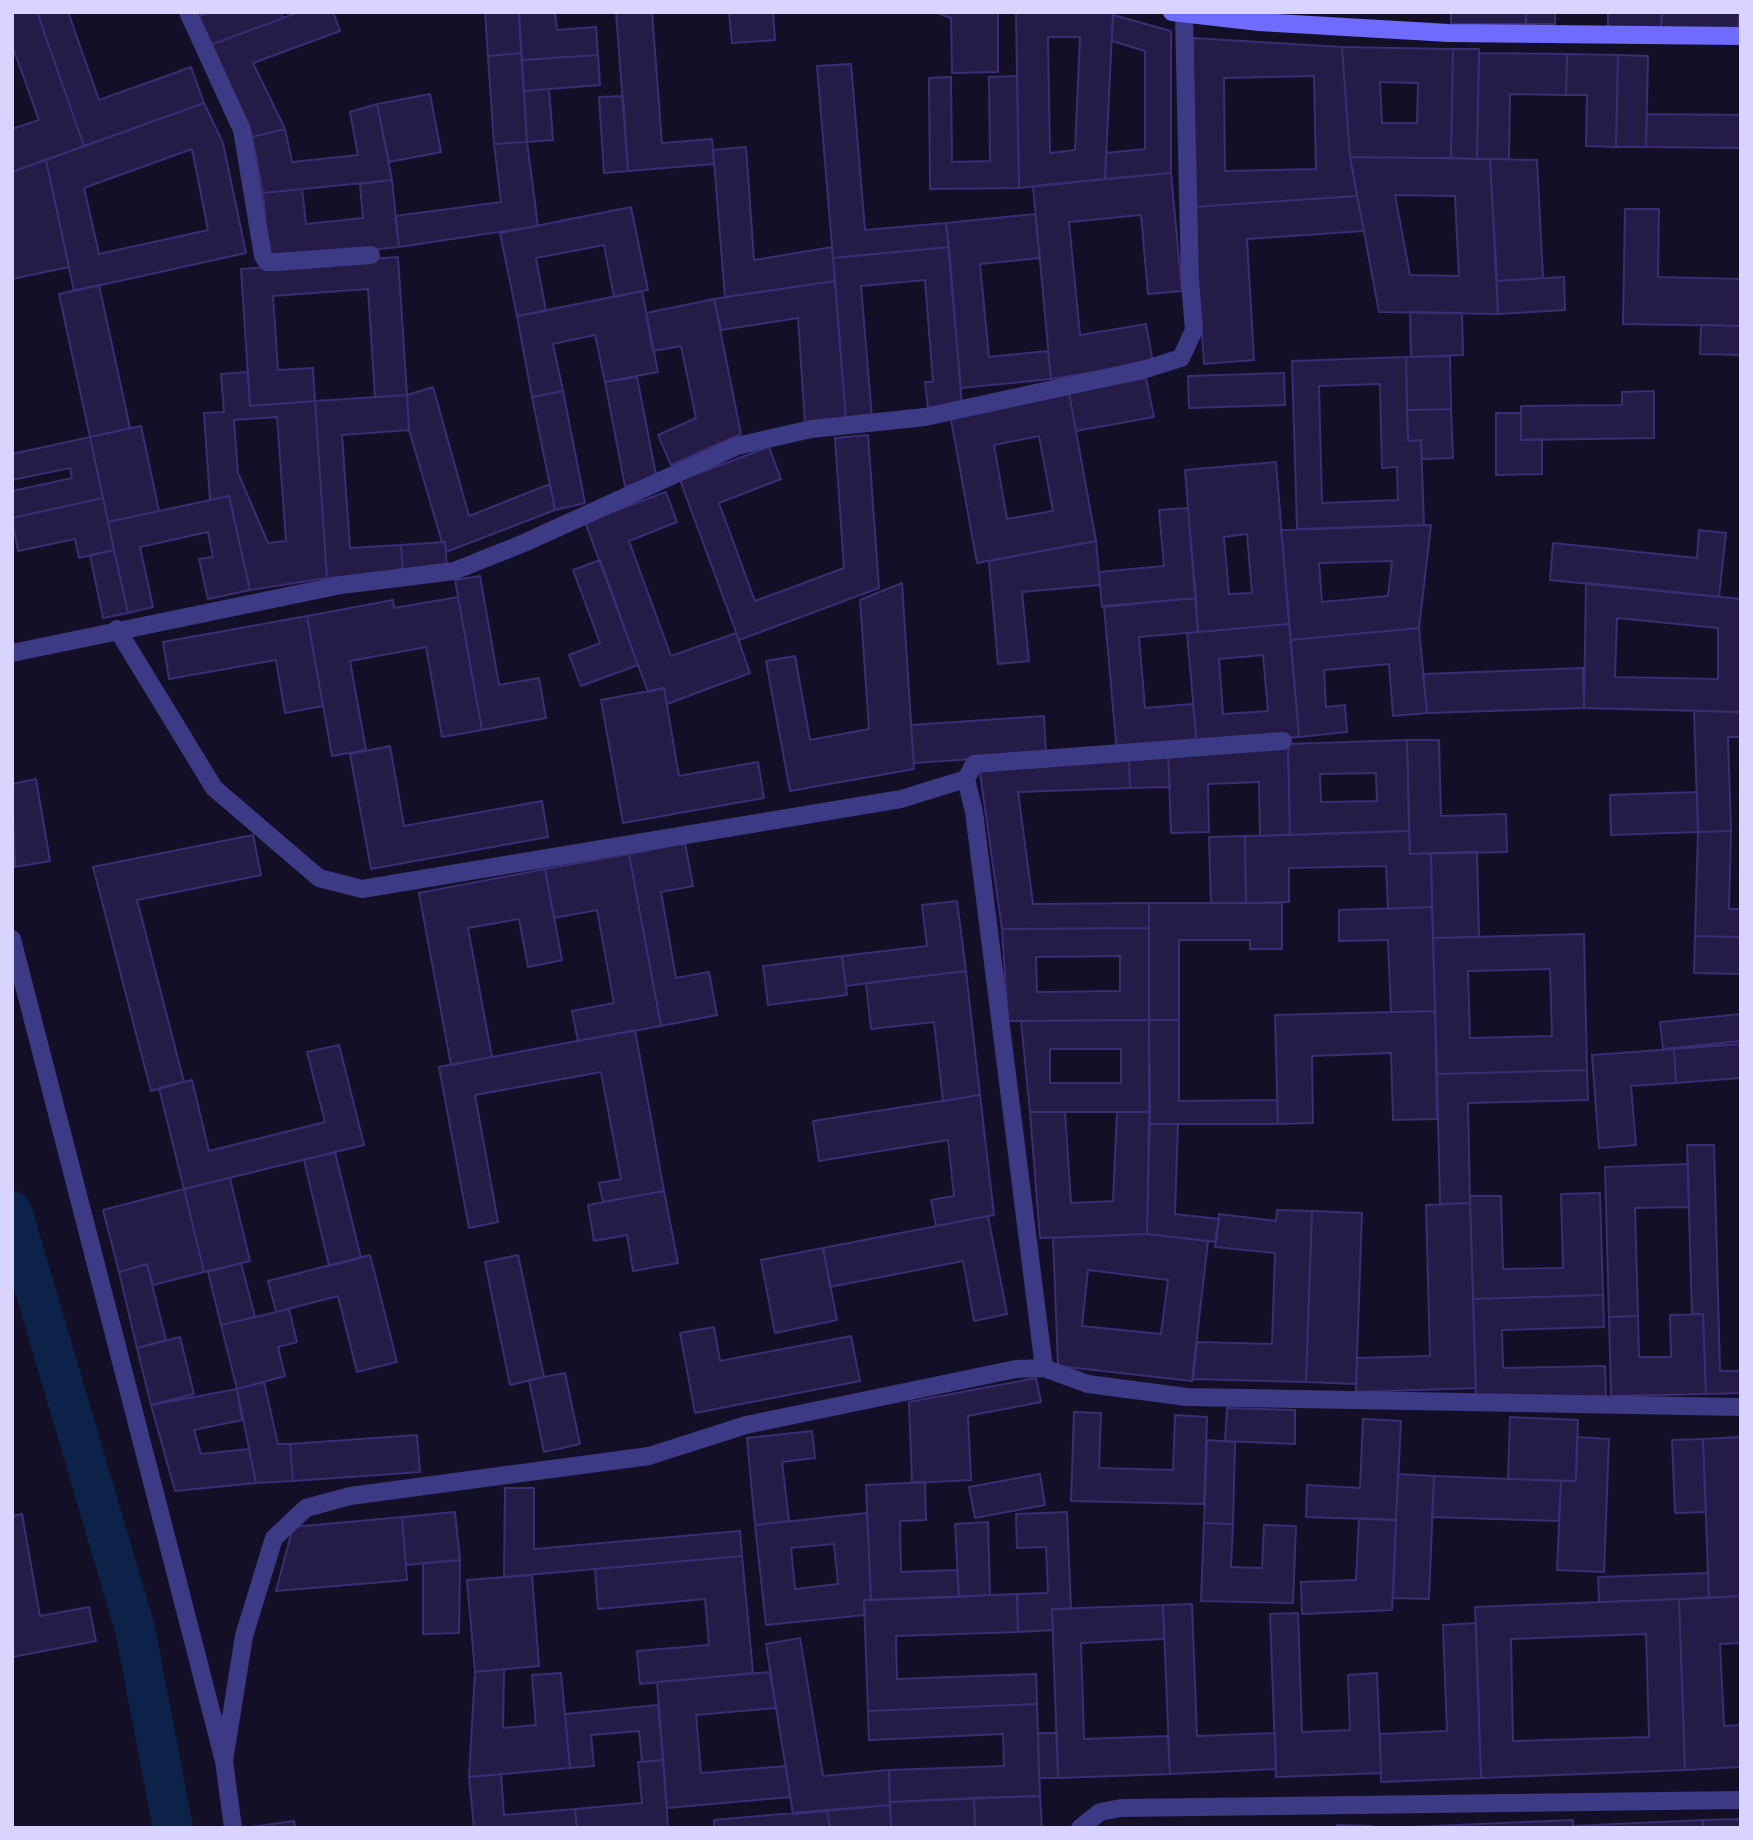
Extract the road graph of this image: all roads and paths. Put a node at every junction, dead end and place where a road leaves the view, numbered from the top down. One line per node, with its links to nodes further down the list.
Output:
1 (188, 12): 4 (street)
2 (1178, 13): 3 (street); 5 (street)
3 (1741, 36)
4 (371, 255)
5 (117, 629): 6 (street); 8 (street)
6 (12, 653)
7 (1283, 741): 8 (street)
8 (965, 779): 10 (street)
9 (12, 939): 12 (street)
10 (1044, 1368): 11 (street); 12 (street)
11 (1741, 1407)
12 (224, 1761): 14 (street)
13 (1741, 1800): 15 (street)
14 (233, 1828)
15 (1080, 1828)

